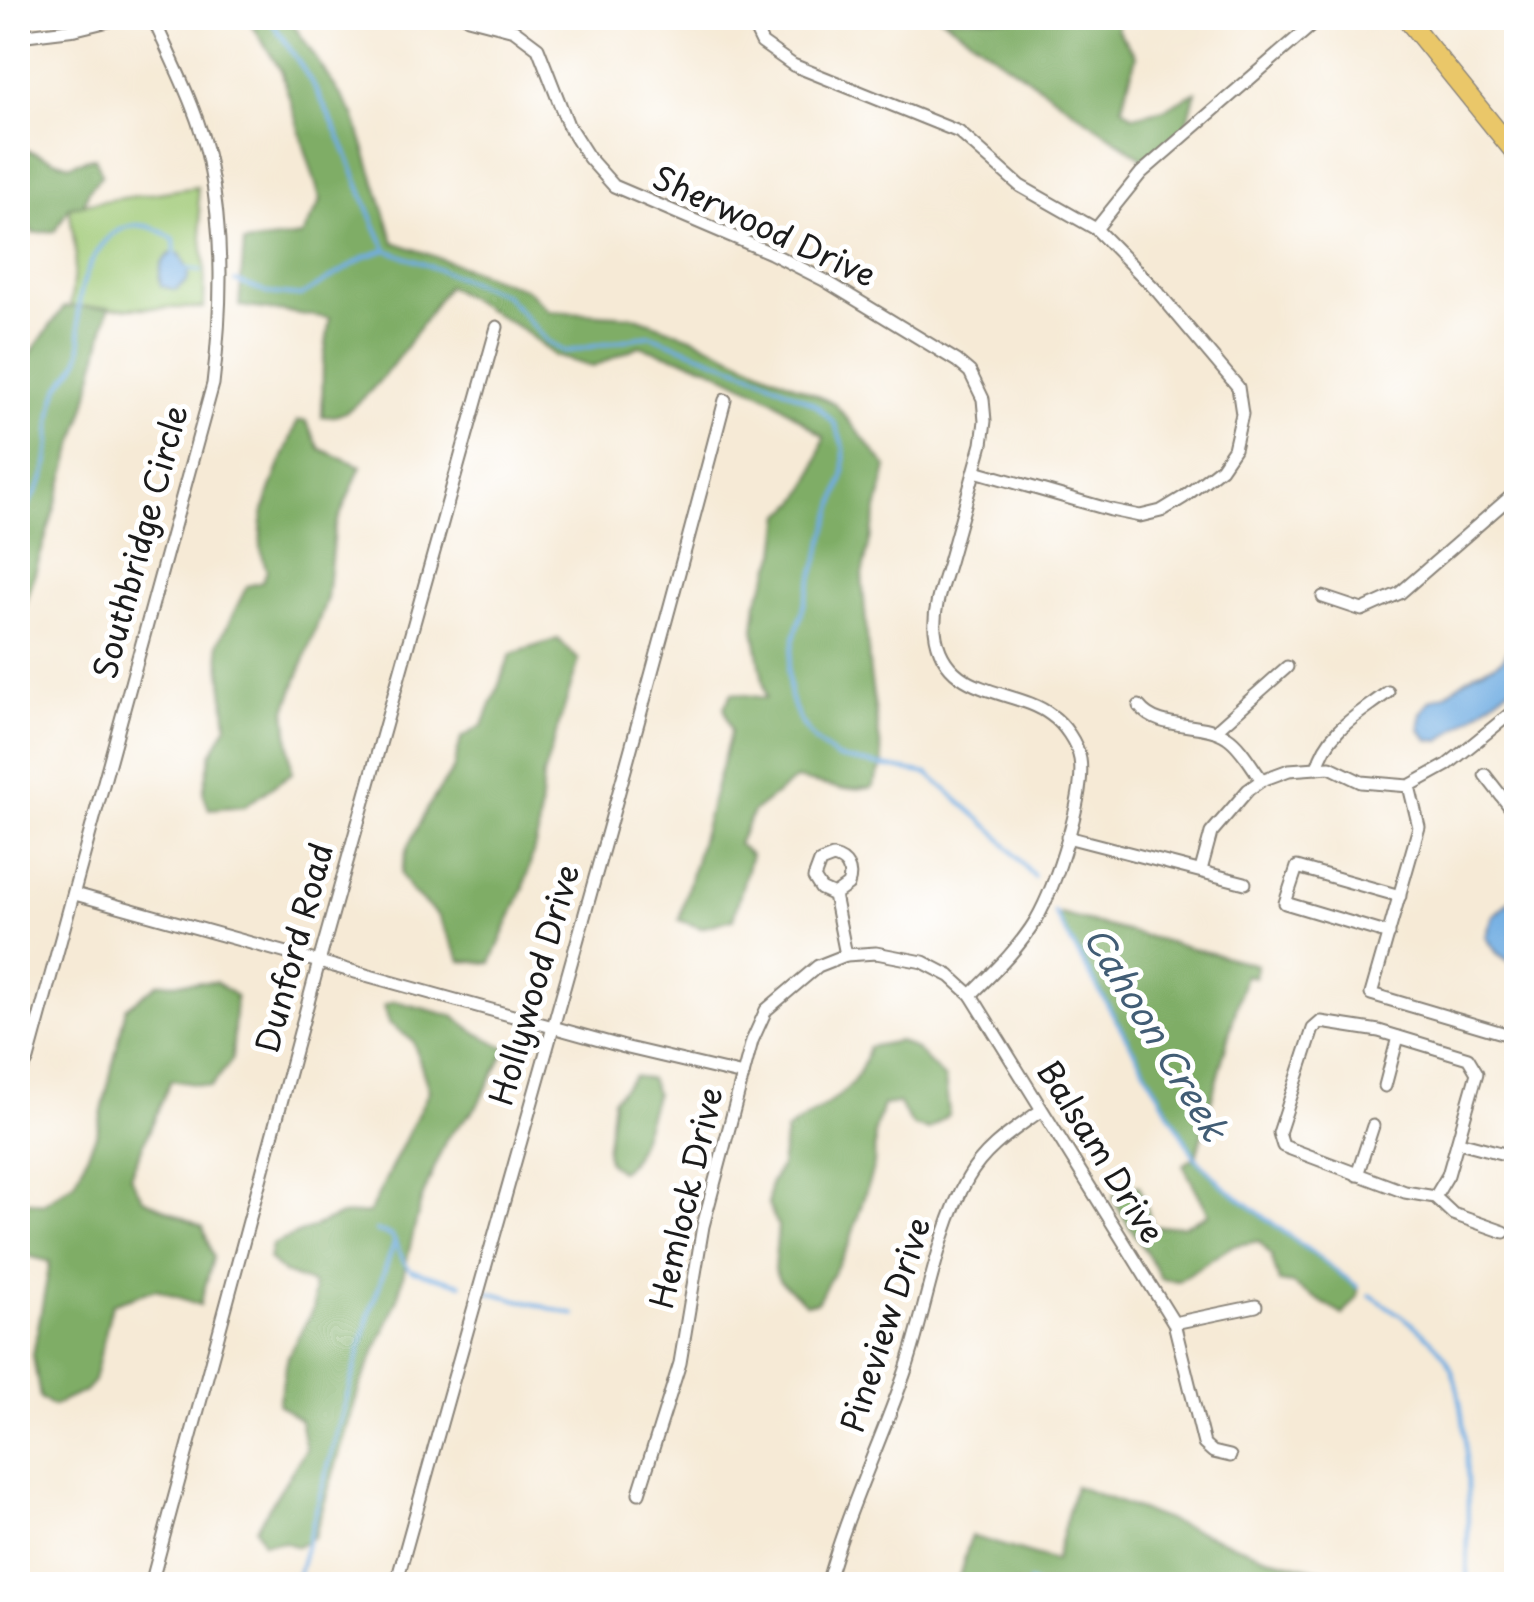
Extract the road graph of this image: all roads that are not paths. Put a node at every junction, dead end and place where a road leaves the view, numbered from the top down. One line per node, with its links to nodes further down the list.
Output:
1 (120, 18): 7 (street)
2 (153, 18): 29 (street, Southbridge Circle)
3 (468, 18): 13 (street, Sherwood Drive)
4 (750, 18): 10 (street)
5 (1320, 18): 10 (street)
6 (1406, 18): 9 (main road)
7 (76, 23): 8 (street)
8 (18, 36)
9 (1516, 154)
10 (1096, 229): 13 (street)
11 (497, 326): 34 (street, Dunford Road)
12 (725, 400): 36 (street, Hollywood Drive)
13 (975, 472): 26 (street, Sherwood Drive)
14 (1516, 492): 15 (street)
15 (1322, 597)
16 (1287, 667): 20 (street)
17 (1388, 692): 21 (street)
18 (1139, 706): 20 (street)
19 (1516, 708): 24 (street)
20 (1215, 731): 23 (street)
21 (1317, 768): 23 (street); 24 (street)
22 (1485, 775): 25 (street)
23 (1262, 780): 27 (street)
24 (1409, 786): 31 (street)
25 (1516, 814)
26 (1067, 837): 27 (street); 35 (street, Sherwood Drive)
27 (1201, 870): 28 (street)
28 (1246, 883)
29 (75, 894): 34 (street); 40 (street, Southbridge Circle)
30 (834, 894): 33 (street)
31 (1400, 896): 32 (street); 32 (street)
32 (1389, 934): 37 (street)
33 (846, 955): 35 (street, Balsam Drive); 39 (street, Hemlock Drive)
34 (319, 962): 36 (street); 55 (street, Dunford Road)
35 (971, 995): 42 (street, Balsam Drive)
36 (551, 1025): 39 (street); 56 (street, Hollywood Drive)
37 (1516, 1037)
38 (1398, 1038): 41 (street); 44 (street); 46 (street)
39 (743, 1076): 52 (street, Hemlock Drive)
40 (18, 1078)
41 (1385, 1086)
42 (1040, 1111): 50 (street, Balsam Drive); 57 (street, Pineview Drive)
43 (1372, 1126): 46 (street)
44 (1459, 1142): 45 (street); 47 (street)
45 (1516, 1157)
46 (1357, 1175): 47 (street)
47 (1435, 1197): 48 (street)
48 (1504, 1232)
49 (1256, 1306): 50 (street)
50 (1174, 1323): 51 (street, Balsam Drive)
51 (1230, 1456)
52 (639, 1493)
53 (18, 1578): 54 (street)
54 (40, 1584)
55 (151, 1584)
56 (396, 1584)
57 (827, 1584)

